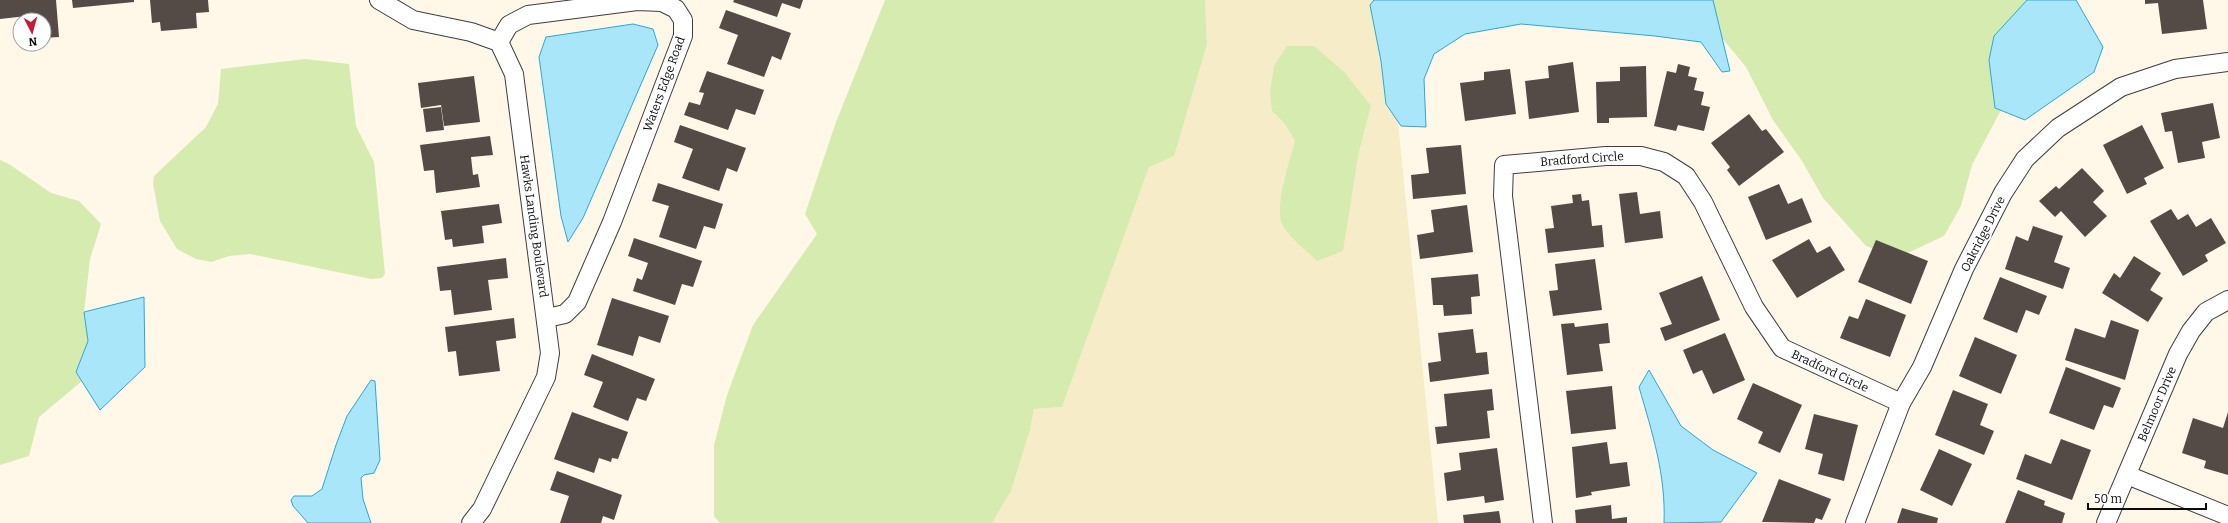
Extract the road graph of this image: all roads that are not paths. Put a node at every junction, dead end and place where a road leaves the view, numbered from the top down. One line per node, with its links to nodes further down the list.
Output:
1 (379, 0): 2 (street)
2 (500, 42): 5 (street, Hawks Landing Boulevard); 5 (street, Waters Edge Road)
3 (2228, 62): 6 (street, Oakridge Drive)
4 (2228, 300): 7 (street, Belmoor Drive)
5 (547, 318): 9 (street, Hawks Landing Boulevard)
6 (1901, 403): 10 (street, Bradford Circle); 11 (street, Oakridge Drive)
7 (2127, 475): 8 (street); 12 (street, Belmoor Drive)
8 (2228, 516)
9 (471, 523)
10 (1542, 523)
11 (1855, 523)
12 (2106, 523)

